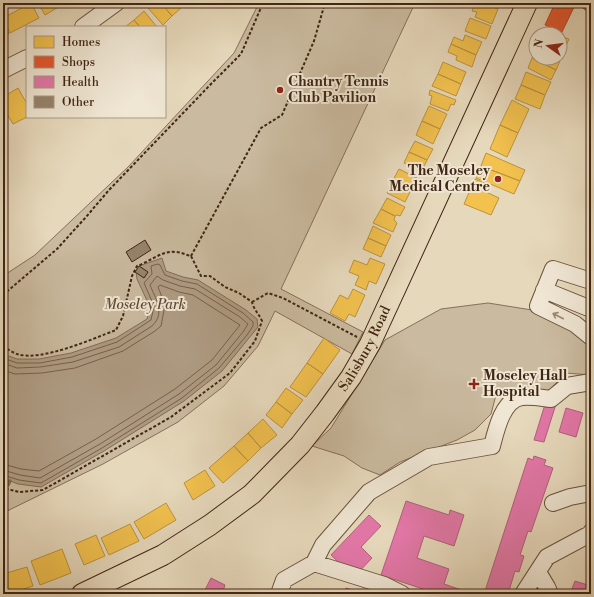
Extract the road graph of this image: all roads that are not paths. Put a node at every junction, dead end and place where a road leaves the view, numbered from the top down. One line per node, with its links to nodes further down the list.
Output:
1 (116, 3): 3 (street)
2 (527, 3): 16 (main road, Salisbury Road)
3 (84, 26)
4 (26, 58): 5 (street)
5 (3, 70)
6 (591, 281): 7 (street)
7 (544, 290): 8 (street); 9 (street, one-way to 7)
8 (591, 309)
9 (591, 337)
10 (591, 382): 14 (street)
11 (591, 493): 12 (street)
12 (553, 503)
13 (591, 532): 15 (street)
14 (314, 563): 17 (street); 18 (street)
15 (538, 572): 19 (street); 20 (street)
16 (82, 594)
17 (279, 594)
18 (402, 594)
19 (523, 594)
20 (550, 594)

